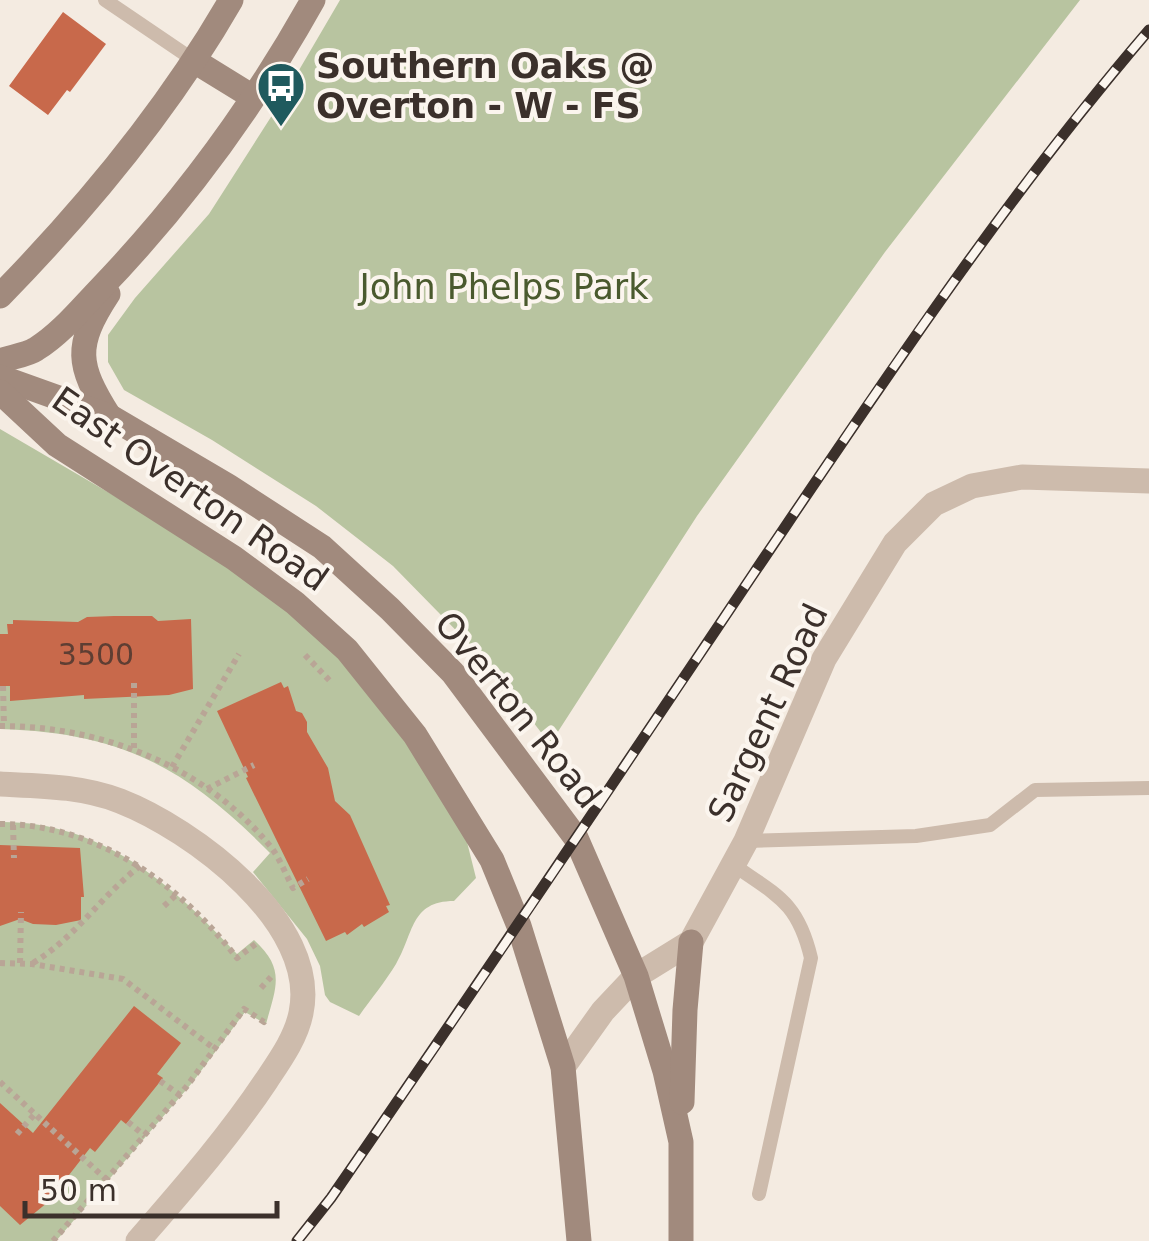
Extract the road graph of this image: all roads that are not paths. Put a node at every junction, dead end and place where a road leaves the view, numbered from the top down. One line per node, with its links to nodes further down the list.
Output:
1 (105, 0): 4 (lane)
2 (232, 0): 4 (street)
3 (314, 0): 5 (street)
4 (196, 62): 5 (street); 7 (street)
5 (254, 97): 6 (street)
6 (131, 257): 8 (street); 11 (street)
7 (0, 296)
8 (0, 361)
9 (0, 378): 11 (street, Overton Road)
10 (0, 392): 19 (street, East Overton Road)
11 (109, 416): 18 (street, Overton Road)
12 (1149, 481): 15 (street, Sargent Road)
13 (0, 784): 22 (street)
14 (1149, 788): 15 (lane)
15 (746, 842): 16 (street, Sargent Road)
16 (734, 866): 17 (street, Sargent Road); 21 (lane)
17 (691, 942): 18 (street, Sargent Road); 20 (street)
18 (636, 976): 19 (street, Sargent Road); 20 (street, Overton Road)
19 (563, 1067): 23 (street, East Overton Road)
20 (680, 1142): 24 (street, Overton Road)
21 (759, 1194)
22 (138, 1241)
23 (580, 1241)
24 (681, 1241)

